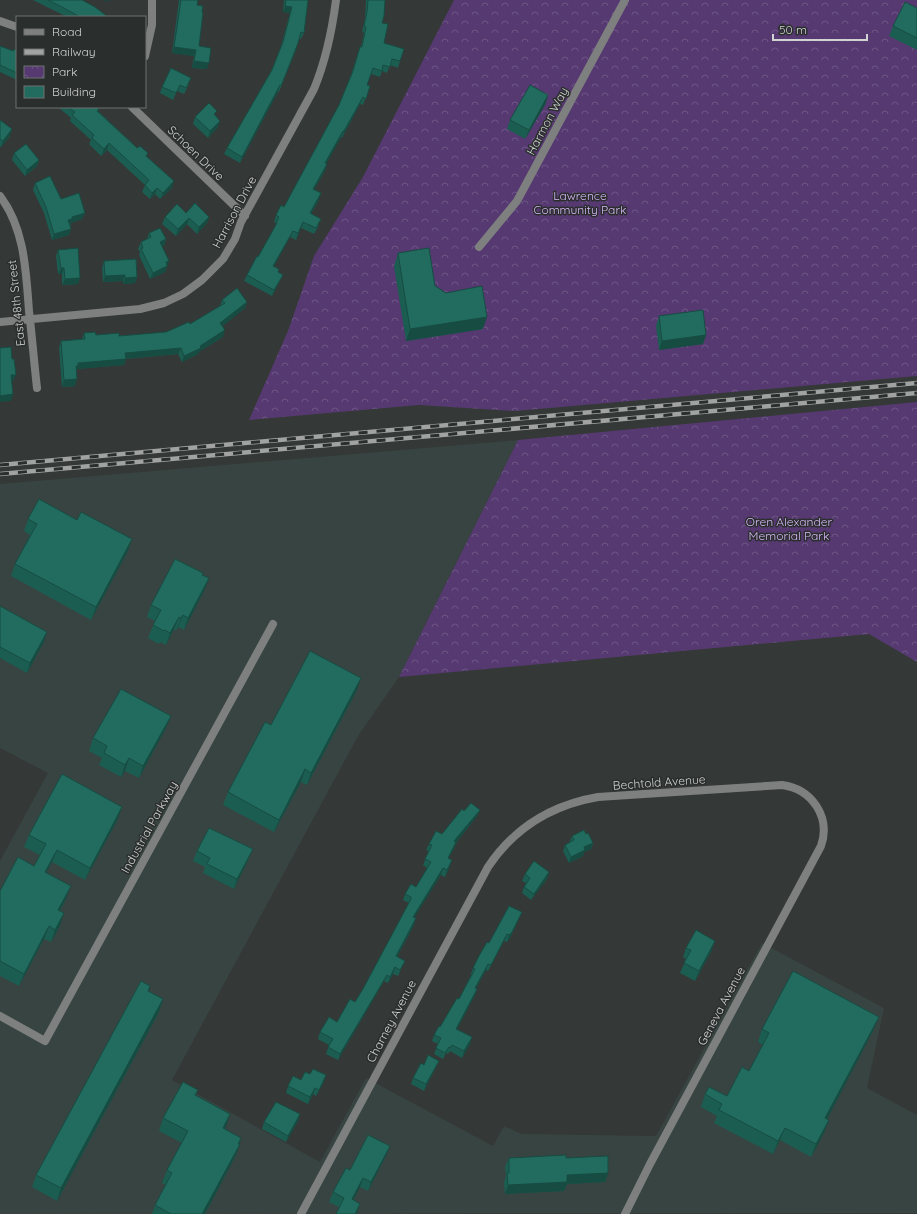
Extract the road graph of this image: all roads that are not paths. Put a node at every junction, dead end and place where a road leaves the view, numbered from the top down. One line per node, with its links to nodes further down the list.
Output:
1 (152, 0): 6 (street)
2 (336, 0): 9 (street, Harrison Drive)
3 (625, 0): 10 (street, Harmon Way)
4 (0, 22): 5 (street)
5 (16, 27)
6 (146, 52)
7 (133, 108): 9 (street, Schoen Drive)
8 (0, 196): 11 (street, East 48th Street)
9 (245, 216): 11 (street, Harrison Drive)
10 (479, 247)
11 (30, 319): 12 (street, Harrison Drive); 13 (street, East 48th Street)
12 (0, 322)
13 (37, 388)
14 (273, 624): 17 (street, Industrial Parkway)
15 (817, 807): 16 (street, Bechtold Avenue); 19 (street, Geneva Avenue)
16 (507, 842): 18 (street, Charney Avenue)
17 (0, 1016)
18 (301, 1214)
19 (625, 1214)

